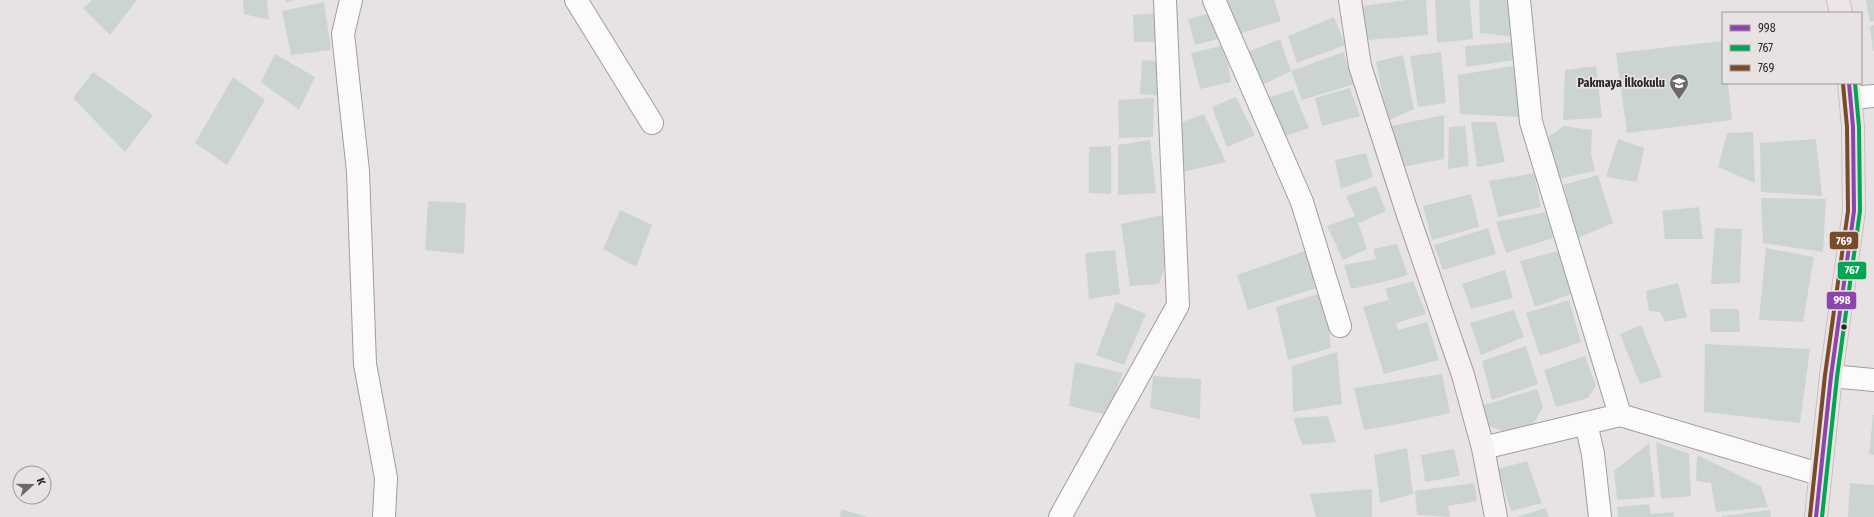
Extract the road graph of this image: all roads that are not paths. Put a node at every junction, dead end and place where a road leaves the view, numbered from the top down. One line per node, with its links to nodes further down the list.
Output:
1 (351, 0): 19 (street)
2 (576, 0): 11 (street)
3 (1164, 0): 20 (street)
4 (1214, 0): 12 (street)
5 (1350, 0): 17 (street)
6 (1519, 0): 15 (street)
7 (1838, 0): 8 (main road)
8 (1841, 12)
9 (1850, 90): 10 (street); 13 (main road)
10 (1874, 96)
11 (652, 123)
12 (1340, 326)
13 (1831, 376): 14 (street); 18 (main road)
14 (1874, 380)
15 (1620, 415): 16 (street); 18 (street)
16 (1586, 423): 17 (street); 22 (street)
17 (1483, 448): 21 (street)
18 (1819, 474): 23 (main road)
19 (384, 517)
20 (1060, 517)
21 (1496, 517)
22 (1600, 517)
23 (1816, 517)

